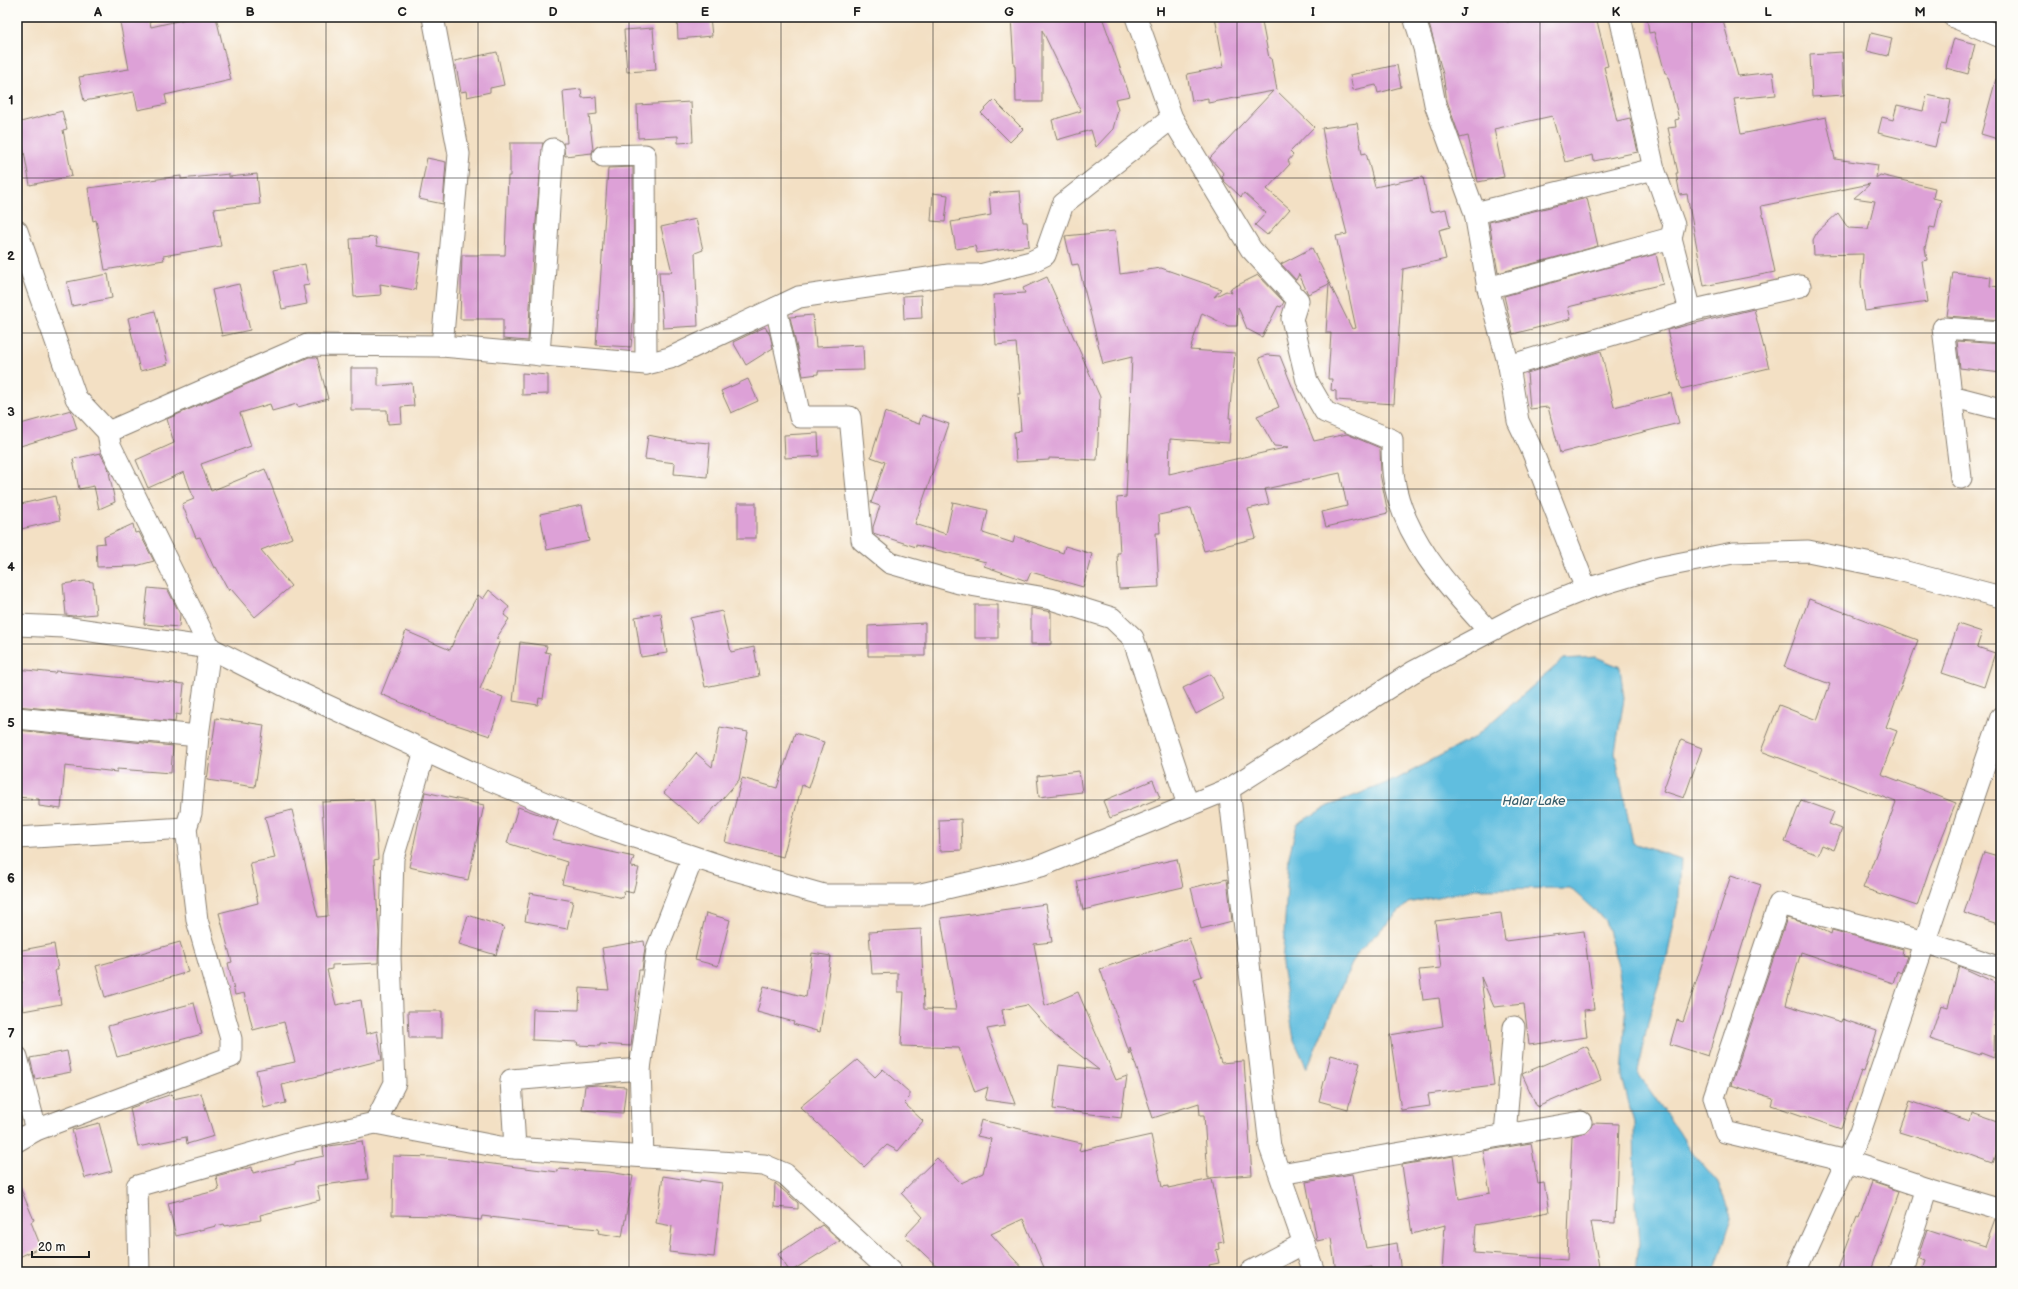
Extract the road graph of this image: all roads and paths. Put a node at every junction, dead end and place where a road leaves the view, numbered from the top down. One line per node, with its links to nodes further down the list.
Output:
1 (433, 17): 19 (street)
2 (1136, 17): 7 (street)
3 (1414, 17): 11 (street)
4 (1620, 17): 10 (street)
5 (1954, 17): 6 (street)
6 (2001, 37)
7 (1172, 118): 16 (street); 30 (street)
8 (553, 149): 20 (street)
9 (603, 156): 21 (street)
10 (1654, 169): 11 (street); 13 (street)
11 (1475, 212): 15 (street)
12 (17, 231): 25 (street)
13 (1671, 238): 15 (street); 17 (street)
14 (1800, 286): 17 (street)
15 (1488, 288): 22 (street)
16 (776, 308): 21 (street); 37 (street)
17 (1690, 311): 22 (street)
18 (2001, 332): 23 (street)
19 (442, 346): 20 (street); 25 (street)
20 (539, 355): 21 (street)
21 (646, 364)
22 (1509, 366): 27 (street)
23 (1951, 396): 24 (street); 26 (street)
24 (2001, 409)
25 (108, 432): 31 (street)
26 (1961, 478)
27 (1586, 589): 28 (street); 30 (street)
28 (2001, 597)
29 (17, 625): 31 (street)
30 (1489, 631): 36 (street)
31 (210, 648): 34 (street); 35 (street)
32 (2001, 717): 41 (street)
33 (17, 718): 34 (street)
34 (198, 736): 38 (street)
35 (425, 750): 40 (street); 47 (street)
36 (1229, 789): 37 (street); 54 (street)
37 (1188, 805): 40 (street)
38 (186, 828): 39 (street); 48 (street)
39 (17, 838)
40 (693, 857): 45 (street)
41 (1925, 942): 42 (street); 53 (street); 53 (street)
42 (2001, 968)
43 (1514, 1027): 49 (street)
44 (17, 1057): 48 (street)
45 (640, 1069): 51 (street); 52 (street)
46 (1581, 1122): 49 (street)
47 (375, 1123): 51 (street); 58 (street)
48 (36, 1130): 50 (street)
49 (1506, 1135): 54 (street)
50 (17, 1141)
51 (515, 1148): 52 (street)
52 (643, 1156): 59 (street)
53 (1846, 1161): 55 (street); 62 (street)
54 (1280, 1174): 57 (street)
55 (1927, 1188): 56 (street); 63 (street)
56 (2000, 1205)
57 (1304, 1243): 60 (street); 61 (street)
58 (139, 1272)
59 (891, 1272)
60 (1250, 1272)
61 (1314, 1272)
62 (1796, 1272)
63 (1900, 1272)

